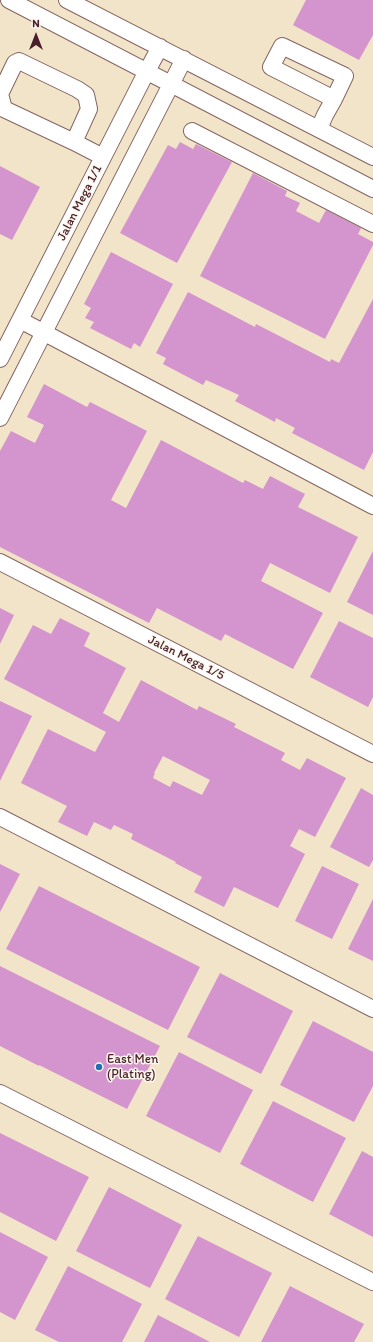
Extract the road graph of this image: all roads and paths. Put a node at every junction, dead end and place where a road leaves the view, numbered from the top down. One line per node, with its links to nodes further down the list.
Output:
1 (10, 0): 5 (street)
2 (67, 0): 3 (street)
3 (160, 48): 4 (street); 5 (street, Jalan Mega 1/1)
4 (184, 59): 6 (street); 9 (street)
5 (147, 71): 6 (street); 12 (street, Jalan Mega 1/1)
6 (171, 83): 14 (street); 17 (street)
7 (0, 94): 11 (street); 11 (street)
8 (334, 99): 9 (street)
9 (319, 129): 13 (street)
10 (192, 131): 15 (street)
11 (74, 142): 12 (street)
12 (103, 157): 16 (street, Jalan Mega 1/1)
13 (373, 157)
14 (373, 188)
15 (373, 224)
16 (20, 320): 17 (street); 18 (street, Jalan Mega 1/1)
17 (44, 333): 19 (street); 20 (street)
18 (0, 358)
19 (0, 418)
20 (373, 506)
21 (0, 562): 22 (street, Jalan Mega 1/5)
22 (373, 754)
23 (0, 817): 24 (street)
24 (373, 1008)
25 (0, 1093): 26 (street)
26 (373, 1282)

